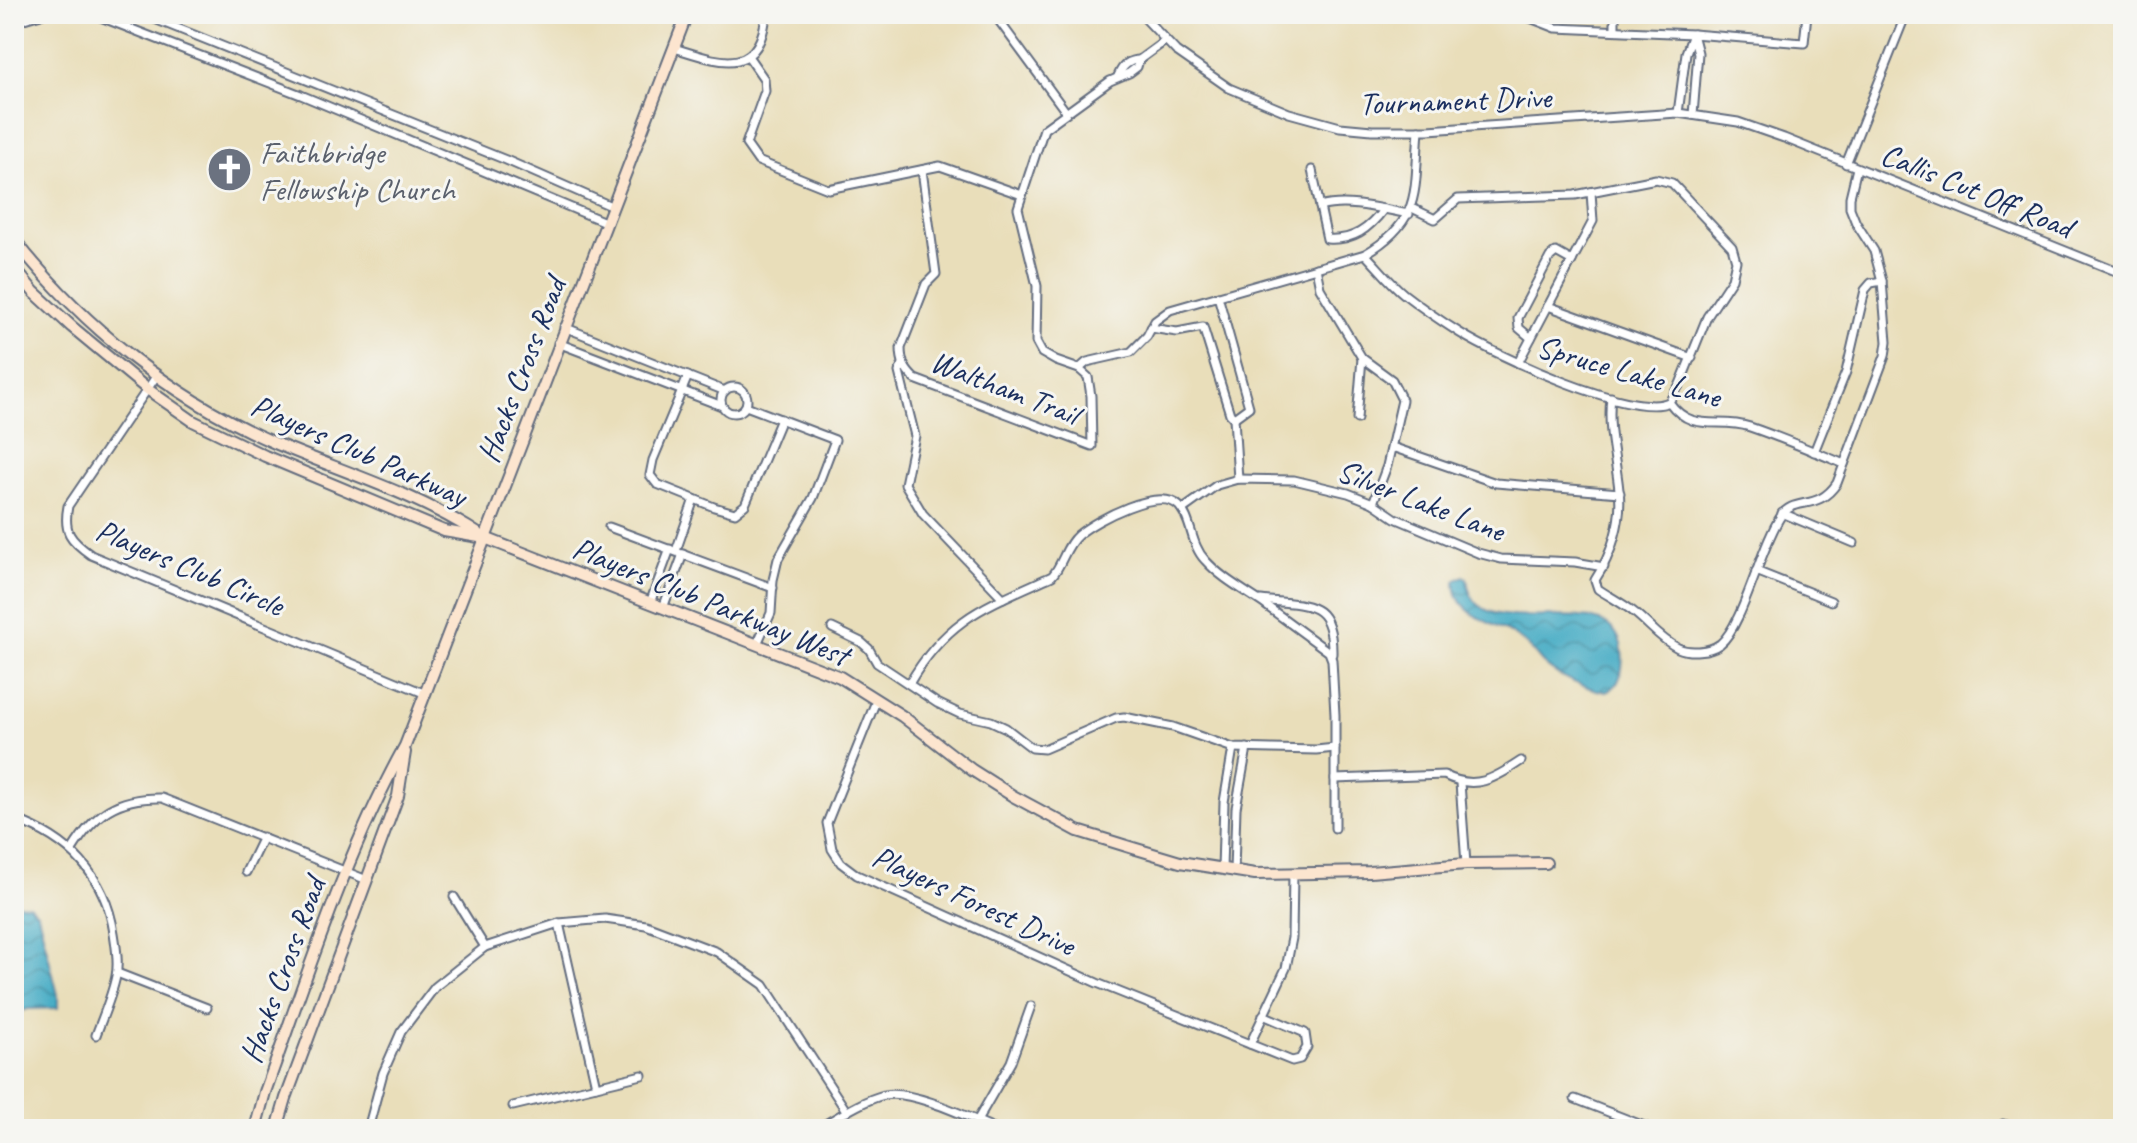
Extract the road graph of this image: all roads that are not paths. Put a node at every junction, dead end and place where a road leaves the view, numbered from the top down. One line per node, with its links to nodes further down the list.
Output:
1 (41, 14): 13 (street)
2 (93, 14): 34 (street)
3 (142, 14): 30 (street)
4 (687, 14): 17 (street, Hacks Cross Road)
5 (766, 14): 18 (street)
6 (994, 14): 19 (street)
7 (1141, 14): 16 (street, Tournament Drive)
8 (1520, 14): 14 (street)
9 (1615, 14): 14 (street)
10 (1807, 14): 15 (street)
11 (1891, 14): 12 (street)
12 (1905, 16): 24 (street)
13 (14, 22)
14 (1615, 29): 15 (street)
15 (1693, 34): 20 (street); 21 (street)
16 (1165, 41): 19 (street); 23 (street, Tournament Drive)
17 (674, 48): 18 (street); 30 (street, Hacks Cross Road)
18 (748, 56): 26 (street)
19 (1066, 112): 29 (street)
20 (1678, 113): 21 (street, Tournament Drive); 23 (street, Tournament Drive)
21 (1693, 115): 22 (street, Tournament Drive)
22 (1755, 127): 24 (street, Callis Cut Off Road)
23 (1419, 130): 33 (street)
24 (1846, 164): 25 (street, Callis Cut Off Road)
25 (1857, 168): 40 (street, Callis Cut Off Road); 41 (street, Callis Cut Off Road)
26 (922, 170): 29 (street); 54 (street)
27 (1312, 170): 31 (street)
28 (1591, 192): 33 (street); 37 (street); 51 (street)
29 (1022, 195): 55 (street)
30 (611, 206): 34 (street, Hacks Cross Road)
31 (1320, 207): 32 (street); 32 (street)
32 (1384, 209): 33 (street)
33 (1411, 211): 36 (street)
34 (605, 222): 44 (street, Hacks Cross Road)
35 (16, 244): 56 (street, Players Club Parkway)
36 (1365, 254): 39 (street); 53 (street, Spruce Lake Lane)
37 (1572, 261): 43 (street); 46 (street)
38 (14, 268): 59 (street, Players Club Parkway)
39 (1316, 268): 42 (street); 50 (street)
40 (2123, 274)
41 (1882, 281): 70 (street); 71 (street, Callis Cut Off Road)
42 (1218, 296): 45 (street); 66 (street)
43 (1548, 306): 46 (street); 51 (street)
44 (564, 327): 47 (street, Hacks Cross Road); 48 (street)
45 (1151, 328): 55 (street); 66 (street)
46 (1531, 338): 53 (street)
47 (558, 343): 49 (street); 79 (street, Hacks Cross Road)
48 (603, 343): 49 (street); 52 (street)
49 (597, 358): 58 (street)
50 (1362, 358): 68 (street); 69 (street)
51 (1692, 358): 63 (street)
52 (654, 363): 57 (street); 58 (street)
53 (1518, 363): 62 (street, Spruce Lake Lane)
54 (904, 366): 55 (street, Waltham Trail); 87 (street)
55 (1079, 369)
56 (157, 375): 59 (street, Players Club Circle); 79 (street, Players Club Parkway)
57 (688, 376): 60 (street); 61 (street)
58 (648, 378): 60 (street)
59 (147, 389): 79 (street, Players Club Parkway); 96 (street, Players Club Circle)
60 (682, 391): 64 (street); 74 (street)
61 (725, 391): 64 (street); 65 (street)
62 (1611, 397): 63 (street, Spruce Lake Lane); 73 (street)
63 (1669, 402): 70 (street, Spruce Lake Lane)
64 (722, 406): 65 (street)
65 (746, 406): 67 (street)
66 (1234, 418): 72 (street)
67 (781, 419): 74 (street); 86 (street)
68 (1357, 419)
69 (1392, 447): 73 (street); 75 (street)
70 (1814, 452): 71 (street, Spruce Lake Lane)
71 (1844, 464): 77 (street, Callis Cut Off Road)
72 (1238, 479): 75 (street, Silver Lake Lane); 76 (street, Silver Lake Lane)
73 (1620, 493): 82 (street)
74 (694, 499): 81 (street)
75 (1373, 503): 82 (street, Silver Lake Lane)
76 (1182, 510): 87 (street); 88 (street)
77 (1782, 513): 80 (street); 84 (street)
78 (609, 527): 81 (street)
79 (485, 538): 90 (street, Players Club Parkway West); 96 (street, Hacks Cross Road)
80 (1854, 543)
81 (677, 551): 83 (street); 85 (street); 86 (street)
82 (1604, 567): 84 (street)
83 (664, 569): 85 (street); 90 (street)
84 (1756, 571): 89 (street)
85 (676, 573): 91 (street)
86 (773, 588): 93 (street)
87 (1003, 598): 95 (street)
88 (1257, 600): 94 (street); 94 (street)
89 (1831, 601)
90 (650, 603): 91 (street, Players Club Parkway West)
91 (663, 608): 93 (street, Players Club Parkway West)
92 (832, 628): 95 (street)
93 (757, 644): 97 (street, Players Club Parkway West)
94 (1332, 660): 101 (street)
95 (909, 684): 99 (street)
96 (426, 694): 98 (street, Hacks Cross Road)
97 (876, 701): 115 (street, Players Club Parkway West); 129 (street, Players Forest Drive)
98 (405, 746): 116 (street, Hacks Cross Road); 120 (street, Hacks Cross Road)
99 (1233, 748): 100 (street); 105 (street)
100 (1247, 748): 101 (street); 106 (street)
101 (1335, 748): 103 (street)
102 (1521, 761): 104 (street)
103 (1335, 779): 104 (street); 110 (street)
104 (1460, 783): 114 (street)
105 (1226, 789): 106 (street); 107 (street)
106 (1238, 790): 108 (street)
107 (1223, 815): 108 (street); 115 (street)
108 (1236, 815): 117 (street)
109 (14, 819): 112 (street)
110 (1335, 828)
111 (263, 837): 112 (street); 116 (street); 118 (street)
112 (72, 850): 124 (street)
113 (1546, 863): 114 (street, Players Club Parkway West)
114 (1466, 864): 119 (street, Players Club Parkway West)
115 (1222, 869): 117 (street, Players Club Parkway West)
116 (347, 871): 120 (street); 137 (street, Hacks Cross Road)
117 (1234, 871): 119 (street, Players Club Parkway West)
118 (246, 872)
119 (1293, 873): 127 (street)
120 (367, 880): 138 (street, Hacks Cross Road)
121 (454, 897): 123 (street)
122 (559, 923): 123 (street); 131 (street); 134 (street)
123 (485, 947): 139 (street)
124 (117, 973): 126 (street); 128 (street)
125 (1031, 1006): 135 (street)
126 (207, 1008)
127 (1263, 1015): 129 (street); 129 (street, Players Forest Drive)
128 (96, 1035)
129 (1250, 1044)
130 (642, 1075): 131 (street)
131 (596, 1086): 133 (street)
132 (1575, 1099): 142 (street)
133 (513, 1106)
134 (847, 1112): 135 (street); 140 (street)
135 (977, 1121): 141 (street)
136 (2003, 1124): 143 (street)
137 (255, 1129)
138 (277, 1129)
139 (368, 1129)
140 (817, 1129)
141 (996, 1129)
142 (1652, 1129)
143 (2023, 1129)

